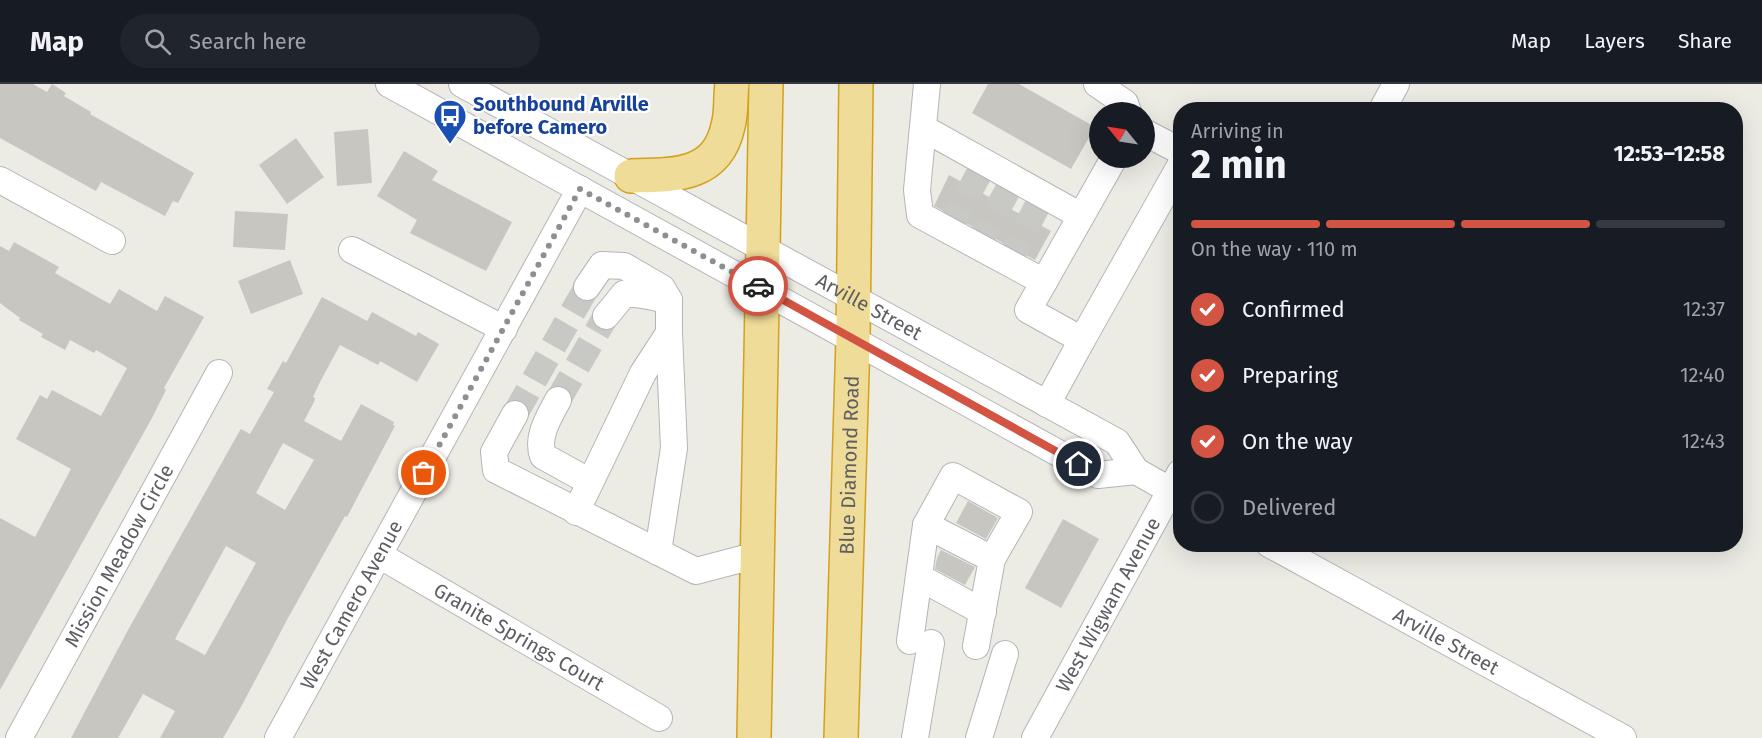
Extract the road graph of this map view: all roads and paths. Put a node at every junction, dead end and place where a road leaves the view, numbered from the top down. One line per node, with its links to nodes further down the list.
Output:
1 (389, 84): 18 (street, Arville Street)
2 (462, 84): 15 (street, Arville Street)
3 (732, 84): 15 (highway)
4 (766, 84): 21 (highway)
5 (856, 84): 26 (highway, Blue Diamond Road)
6 (927, 84): 11 (street)
7 (1097, 84): 9 (street)
8 (1396, 84): 10 (street)
9 (1122, 102)
10 (1386, 102)
11 (923, 128): 19 (street); 23 (street)
12 (1155, 138): 13 (street)
13 (1173, 147)
14 (1108, 168): 19 (street)
15 (631, 176): 21 (street, Arville Street)
16 (1173, 178): 32 (street)
17 (0, 180): 20 (street)
18 (580, 189): 25 (street, Arville Street); 29 (street, West Camero Avenue)
19 (1081, 216): 23 (street)
20 (112, 241)
21 (763, 248): 25 (highway); 26 (street, Arville Street)
22 (352, 250): 29 (street)
23 (1044, 282): 32 (street)
24 (587, 287): 27 (street)
25 (762, 289): 31 (street, Arville Street); 46 (highway)
26 (853, 298): 31 (highway, Blue Diamond Road); 35 (street, Arville Street)
27 (669, 300): 28 (street); 30 (street)
28 (606, 315)
29 (504, 329): 45 (street, West Camero Avenue)
30 (669, 333): 38 (street); 43 (street)
31 (853, 339): 37 (street, Arville Street); 56 (highway, Blue Diamond Road)
32 (1082, 340): 35 (street)
33 (219, 373): 53 (street, Mission Meadow Circle)
34 (558, 400): 38 (street)
35 (1047, 404): 37 (street, Arville Street)
36 (515, 414): 41 (street)
37 (1136, 471): 39 (street, Arville Street)
38 (590, 482): 41 (street)
39 (1173, 485)
40 (1173, 494): 59 (street, West Wigwam Avenue)
41 (576, 512): 43 (street)
42 (926, 525): 47 (street); 47 (street); 48 (street)
43 (658, 552): 46 (street)
44 (1284, 552): 60 (street, Arville Street)
45 (379, 555): 52 (street, Granite Springs Court); 54 (street, West Camero Avenue)
46 (758, 555): 55 (highway)
47 (992, 559): 49 (street)
48 (919, 577): 49 (street); 57 (street)
49 (983, 612): 50 (street)
50 (976, 646)
51 (1005, 654): 58 (street)
52 (659, 717)
53 (19, 738)
54 (278, 738)
55 (754, 738)
56 (841, 738)
57 (915, 738)
58 (979, 738)
59 (1035, 738)
60 (1623, 738)

